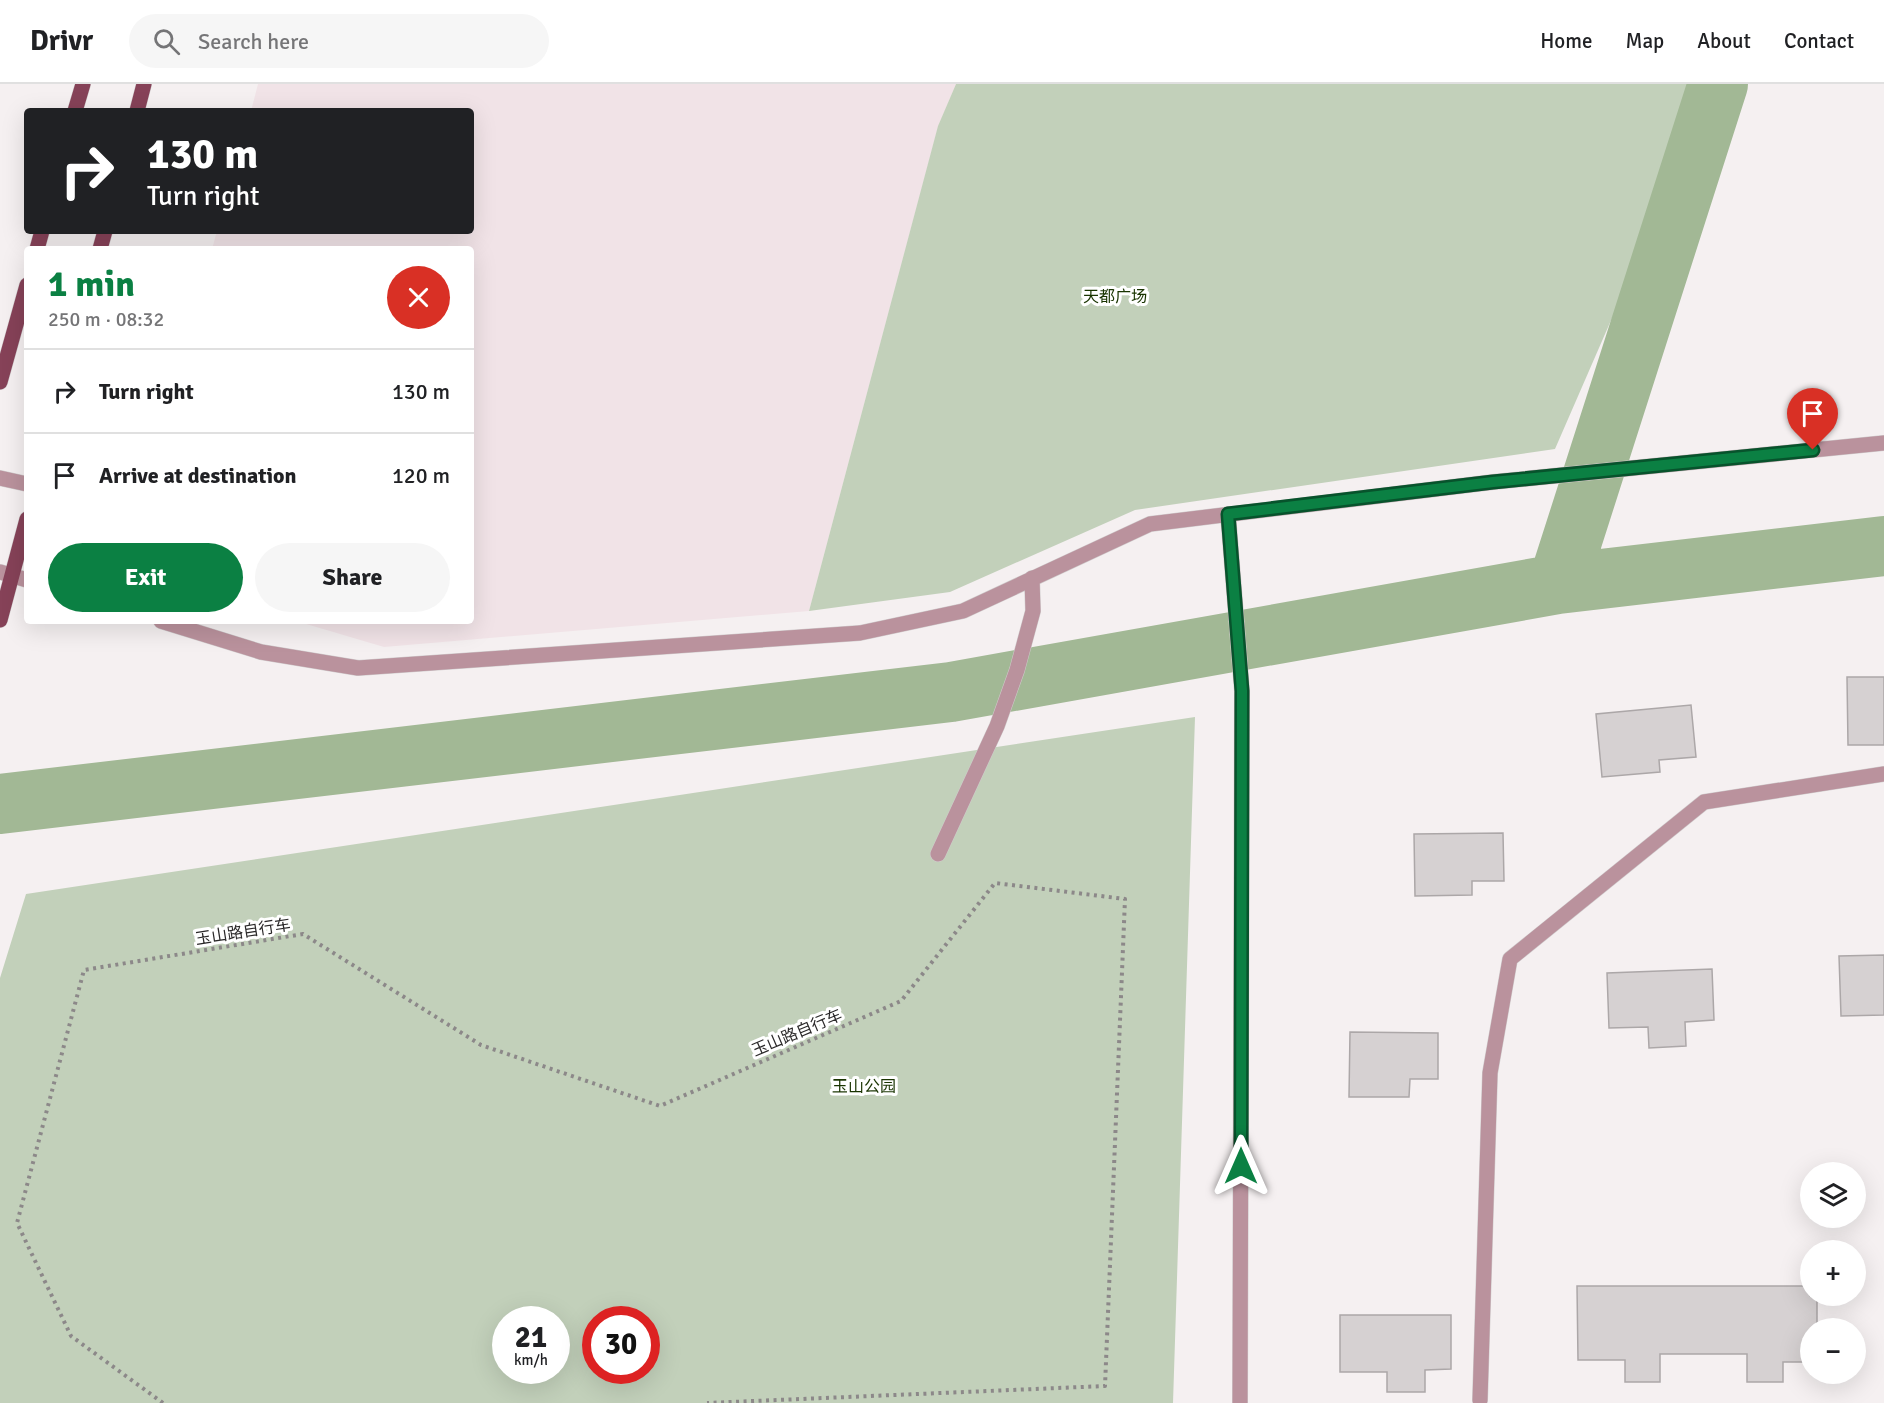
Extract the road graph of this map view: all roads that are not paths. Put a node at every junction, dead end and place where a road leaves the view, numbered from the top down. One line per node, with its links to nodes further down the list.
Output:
1 (83, 84): 3 (main road)
2 (144, 84): 4 (main road)
3 (76, 108)
4 (138, 108)
5 (24, 296): 6 (main road)
6 (0, 382)
7 (1884, 443): 10 (street)
8 (0, 478): 9 (street)
9 (24, 483)
10 (1228, 514): 13 (street); 19 (street)
11 (24, 531): 12 (main road)
12 (13, 576): 14 (main road)
13 (1032, 578): 15 (street); 17 (street)
14 (0, 620)
15 (170, 624)
16 (1884, 774): 18 (street)
17 (938, 854)
18 (1480, 1400)
19 (1240, 1403)

